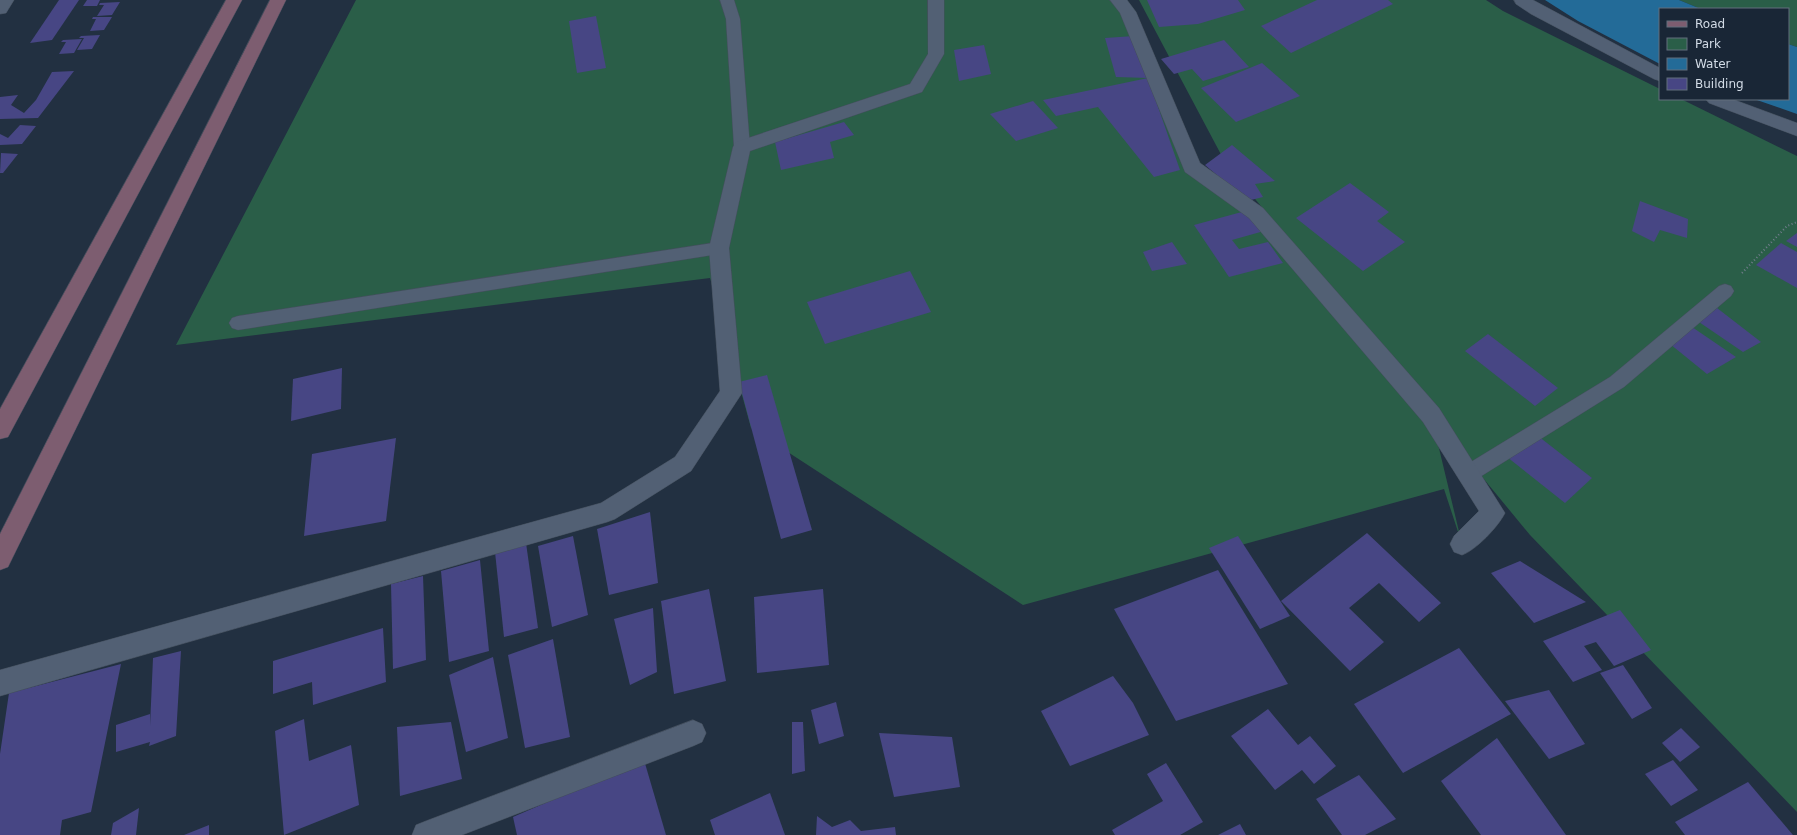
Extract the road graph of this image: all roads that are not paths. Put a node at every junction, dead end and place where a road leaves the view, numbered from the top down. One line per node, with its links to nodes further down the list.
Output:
1 (6, 0): 8 (street)
2 (234, 0): 16 (main road)
3 (278, 0): 19 (main road)
4 (727, 0): 12 (lane)
5 (936, 0): 12 (street)
6 (1118, 0): 17 (street)
7 (1522, 0): 9 (street)
8 (0, 9)
9 (1659, 74)
10 (1718, 100): 11 (street)
11 (1797, 130)
12 (742, 147): 13 (street)
13 (719, 248): 15 (lane); 20 (street)
14 (1725, 291): 17 (lane)
15 (238, 323)
16 (0, 430)
17 (1468, 474): 18 (street)
18 (1462, 544)
19 (0, 559)
20 (0, 683)
21 (693, 733): 22 (street)
22 (426, 835)

